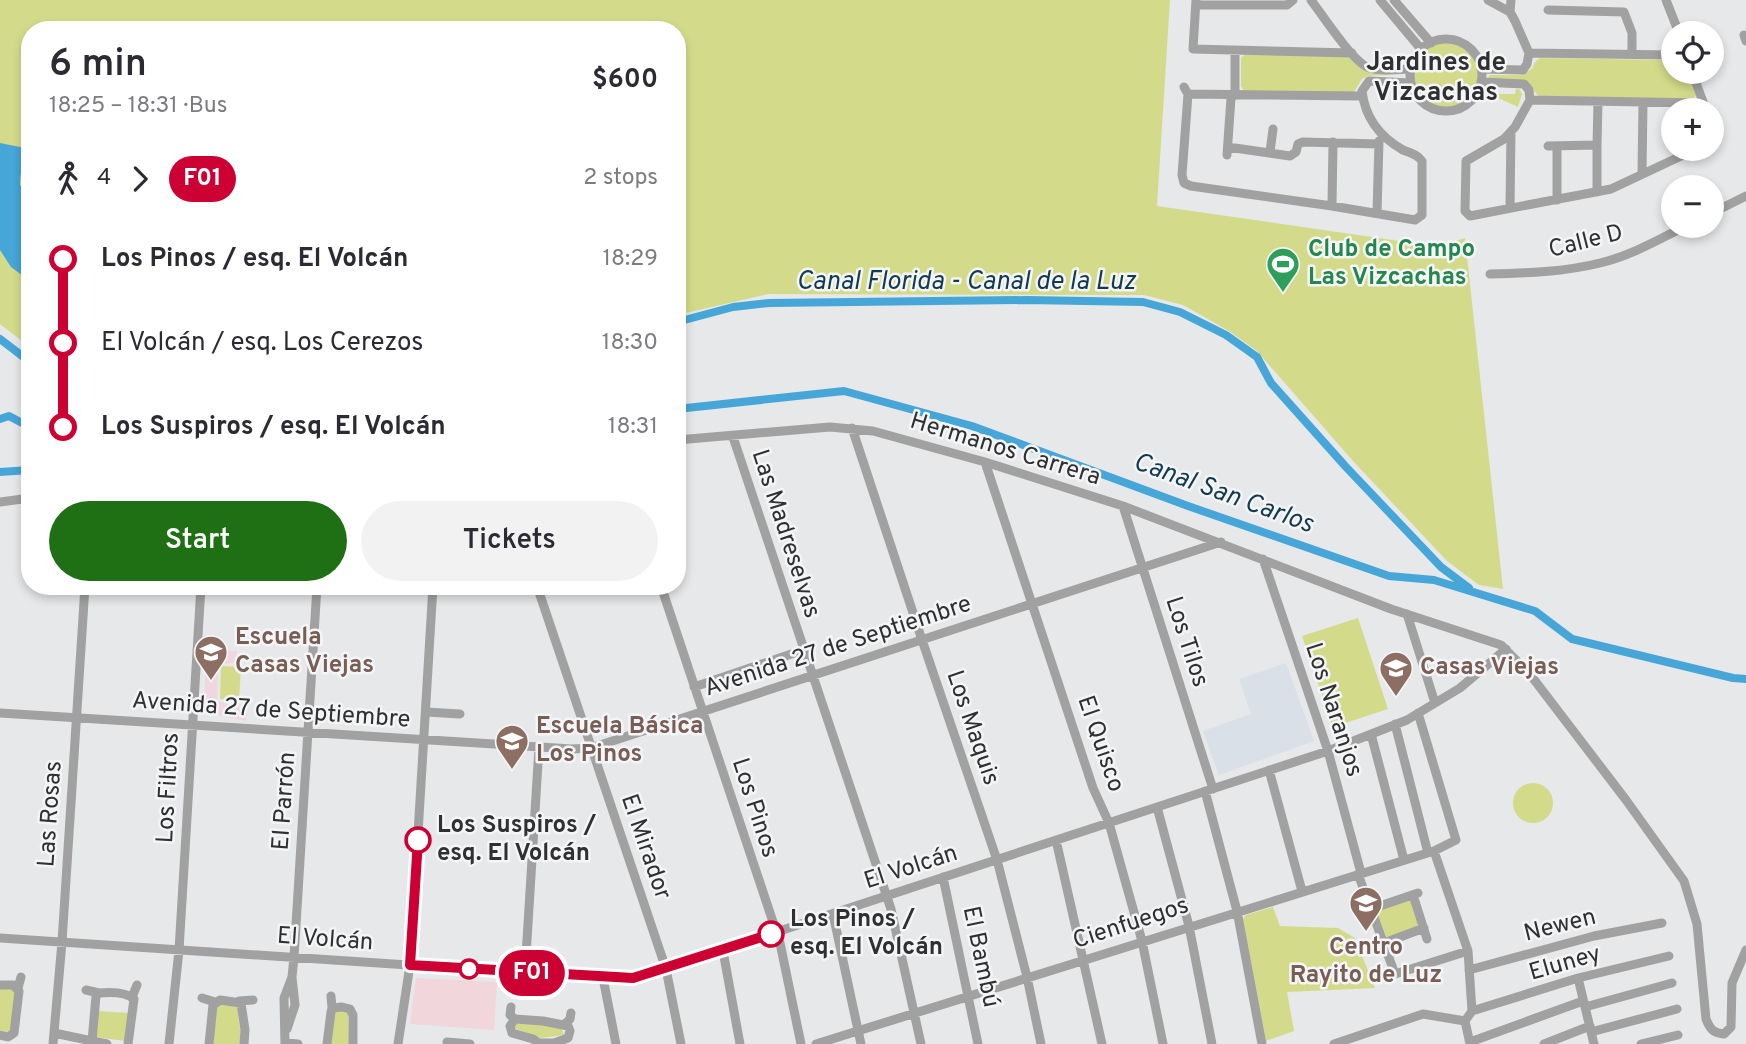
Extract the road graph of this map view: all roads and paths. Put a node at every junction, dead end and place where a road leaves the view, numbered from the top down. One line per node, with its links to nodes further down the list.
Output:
1 (1293, 0): 8 (street)
2 (1311, 0): 16 (street)
3 (1380, 0): 14 (street)
4 (1394, 0): 13 (street)
5 (1488, 0): 11 (street)
6 (1511, 0): 11 (street)
7 (1667, 0): 12 (street)
8 (1196, 2): 15 (street)
9 (1601, 5): 10 (street); 18 (street)
10 (1554, 6)
11 (1510, 12): 17 (street)
12 (1675, 21)
13 (1431, 43): 14 (street); 21 (street)
14 (1421, 49): 20 (street)
15 (1235, 51): 16 (street); 24 (street)
16 (1352, 53): 20 (street)
17 (1529, 53): 18 (street); 21 (street)
18 (1632, 54): 19 (street)
19 (1661, 55)
20 (1410, 69): 23 (street)
21 (1481, 69): 22 (street)
22 (1481, 82): 23 (street); 26 (street)
23 (1410, 83): 25 (street)
24 (1235, 95): 25 (street); 36 (street); 42 (street)
25 (1362, 96): 32 (street)
26 (1530, 100): 27 (street); 31 (street)
27 (1598, 102): 28 (street); 35 (street)
28 (1643, 102): 29 (street); 38 (street)
29 (1661, 103)
30 (1273, 129): 36 (street)
31 (1511, 132): 43 (street); 43 (street)
32 (1379, 133): 34 (street); 45 (street)
33 (1333, 142): 34 (street); 36 (street); 42 (street)
34 (1378, 144): 45 (street)
35 (1597, 145): 39 (street); 41 (street)
36 (1270, 152)
37 (1670, 161): 38 (street)
38 (1642, 174): 39 (street)
39 (1597, 192): 41 (street)
40 (1746, 196): 44 (street)
41 (1557, 200): 43 (street)
42 (1332, 206): 45 (street)
43 (1510, 207)
44 (1724, 207)
45 (1377, 213)
46 (1661, 238): 47 (street, Calle D)
47 (1490, 274)
48 (852, 428): 49 (street, Hermanos Carrera); 51 (street, Hermanos Carrera); 66 (street, Los Maquis)
49 (733, 437): 50 (street, Hermanos Carrera); 67 (street, Las Madreselvas)
50 (686, 440)
51 (985, 462): 54 (street, Hermanos Carrera); 64 (street, El Quisco)
52 (21, 499): 53 (street)
53 (0, 502)
54 (1123, 506): 55 (street, Hermanos Carrera); 57 (street, Los Tilos)
55 (1221, 542): 56 (street, Hermanos Carrera); 57 (street, Avenida 27 de Septiembre)
56 (1263, 559): 65 (street, Hermanos Carrera); 85 (street, Los Naranjos)
57 (1142, 566): 64 (street, Avenida 27 de Septiembre); 87 (street, Los Tilos)
58 (84, 595): 77 (street, Las Rosas)
59 (200, 595): 79 (street, Los Filtros)
60 (316, 595): 80 (street, El Parrón)
61 (432, 595): 72 (street)
62 (540, 595): 84 (street, El Mirador)
63 (664, 595): 70 (street, Los Pinos)
64 (1032, 603): 66 (street, Avenida 27 de Septiembre); 89 (street, El Quisco)
65 (1407, 614): 68 (street, Hermanos Carrera); 71 (street)
66 (922, 640): 69 (street, Avenida 27 de Septiembre); 92 (street, Los Maquis)
67 (803, 649): 69 (street, Las Madreselvas); 70 (street)
68 (1506, 649): 71 (street, El Volcán); 111 (street)
69 (812, 676): 73 (street, Avenida 27 de Septiembre); 97 (street, Las Madreselvas)
70 (694, 687): 73 (street, Los Pinos)
71 (1435, 703): 75 (street, El Volcán)
72 (426, 712): 76 (street); 82 (street)
73 (703, 712): 84 (street, Avenida 27 de Septiembre); 104 (street, Los Pinos)
74 (0, 713): 77 (street, Avenida 27 de Septiembre)
75 (1418, 713): 78 (street, El Volcán); 91 (street, Cienfuegos)
76 (460, 714)
77 (77, 718): 79 (street, Avenida 27 de Septiembre); 108 (street, Las Rosas)
78 (1395, 724): 81 (street, El Volcán); 91 (street)
79 (192, 725): 80 (street, Avenida 27 de Septiembre); 110 (street, Los Filtros)
80 (308, 732): 82 (street, Avenida 27 de Septiembre); 115 (street, El Parrón)
81 (1371, 734): 85 (street, El Volcán); 93 (street)
82 (424, 740): 83 (street, Avenida 27 de Septiembre); 117 (street)
83 (539, 747): 84 (street, Avenida 27 de Septiembre); 120 (street)
84 (591, 748): 118 (street, El Mirador)
85 (1328, 751): 86 (street, El Volcán); 94 (street, Los Naranjos)
86 (1269, 770): 87 (street, El Volcán); 96 (street)
87 (1209, 790): 88 (street, El Volcán); 99 (street, Los Tilos)
88 (1157, 807): 89 (street, El Volcán); 102 (street)
89 (1108, 823): 90 (street, El Volcán); 107 (street, El Quisco)
90 (1056, 840): 92 (street, El Volcán); 116 (street)
91 (1431, 852): 93 (street, Cienfuegos); 113 (street)
92 (998, 860): 95 (street, El Volcán); 121 (street, Los Maquis)
93 (1404, 860): 94 (street, Cienfuegos)
94 (1360, 874): 96 (street, Cienfuegos); 98 (street, Los Naranjos)
95 (943, 877): 97 (street, El Volcán); 132 (street, El Bambú)
96 (1302, 891): 99 (street, Cienfuegos)
97 (886, 896): 100 (street, El Volcán); 144 (street, Las Madreselvas)
98 (1371, 909): 103 (street); 109 (street, Los Naranjos)
99 (1237, 911): 102 (street, Cienfuegos); 184 (street, Los Tilos)
100 (833, 914): 104 (street, El Volcán); 149 (street)
101 (1662, 923): 119 (street, Newen)
102 (1189, 926): 107 (street, Cienfuegos); 183 (street)
103 (1424, 928): 106 (street); 109 (street)
104 (776, 932): 112 (street, El Volcán); 175 (street, Los Pinos)
105 (0, 938): 108 (street, El Volcán)
106 (1427, 939)
107 (1142, 941): 116 (street, Cienfuegos); 182 (street, El Quisco)
108 (62, 942): 110 (street, El Volcán); 150 (street, Las Rosas)
109 (1384, 943): 113 (street, Los Naranjos)
110 (178, 950): 115 (street, El Volcán); 162 (street, Los Filtros)
111 (1746, 950)
112 (723, 951): 118 (street, El Volcán); 174 (street)
113 (1468, 951): 119 (street)
114 (1669, 956): 124 (street, Eluney)
115 (294, 957): 117 (street, El Volcán); 156 (street, El Parrón)
116 (1083, 960): 121 (street, Cienfuegos); 181 (street)
117 (410, 965): 120 (street, El Volcán); 169 (street)
118 (666, 969): 123 (street, El Volcán); 173 (street, El Mirador)
119 (1469, 970): 142 (street)
120 (525, 972): 123 (street, El Volcán)
121 (1027, 977): 132 (street, Cienfuegos); 180 (street, Los Maquis)
122 (22, 978): 128 (street)
123 (603, 978): 172 (street)
124 (1578, 978): 138 (street); 142 (street, Eluney)
125 (1672, 983): 138 (street)
126 (0, 985): 128 (street)
127 (137, 985): 133 (street)
128 (18, 988): 151 (street)
129 (86, 990): 130 (street)
130 (99, 993): 133 (street); 154 (street)
131 (331, 996): 140 (street)
132 (968, 996): 144 (street, Cienfuegos); 179 (street, El Bambú)
133 (132, 997): 161 (street)
134 (202, 998): 137 (street)
135 (253, 1000): 136 (street)
136 (239, 1001): 137 (street); 165 (street)
137 (215, 1002): 164 (street)
138 (1584, 1004): 148 (street); 158 (street)
139 (511, 1007): 145 (street)
140 (332, 1008): 167 (street); 168 (street)
141 (1677, 1009): 148 (street)
142 (1472, 1011): 146 (street)
143 (571, 1013): 147 (street)
144 (915, 1013): 149 (street, Cienfuegos); 178 (street, Las Madreselvas)
145 (515, 1020): 147 (street); 171 (street)
146 (1465, 1021): 157 (street); 158 (street)
147 (565, 1024): 155 (street)
148 (1590, 1029): 185 (street); 186 (street)
149 (858, 1031): 176 (street, Cienfuegos); 177 (street)
150 (54, 1033): 154 (street); 159 (street, Las Rosas)
151 (0, 1035)
152 (1678, 1035): 187 (street)
153 (447, 1039): 170 (street)
154 (92, 1041): 160 (street)
155 (571, 1041): 171 (street)
156 (286, 1043): 166 (street)
157 (1341, 1043)
158 (1470, 1043)
159 (52, 1044)
160 (107, 1044)
161 (129, 1044)
162 (169, 1044): 163 (street)
163 (175, 1044)
164 (209, 1044)
165 (244, 1044)
166 (298, 1044)
167 (327, 1044)
168 (354, 1044)
169 (398, 1044)
170 (470, 1044)
171 (539, 1044)
172 (616, 1044)
173 (681, 1044)
174 (740, 1044)
175 (801, 1044)
176 (816, 1044)
177 (861, 1044)
178 (921, 1044)
179 (978, 1044)
180 (1041, 1044)
181 (1102, 1044)
182 (1163, 1044)
183 (1212, 1044)
184 (1262, 1044)
185 (1544, 1044)
186 (1594, 1044)
187 (1641, 1044)

